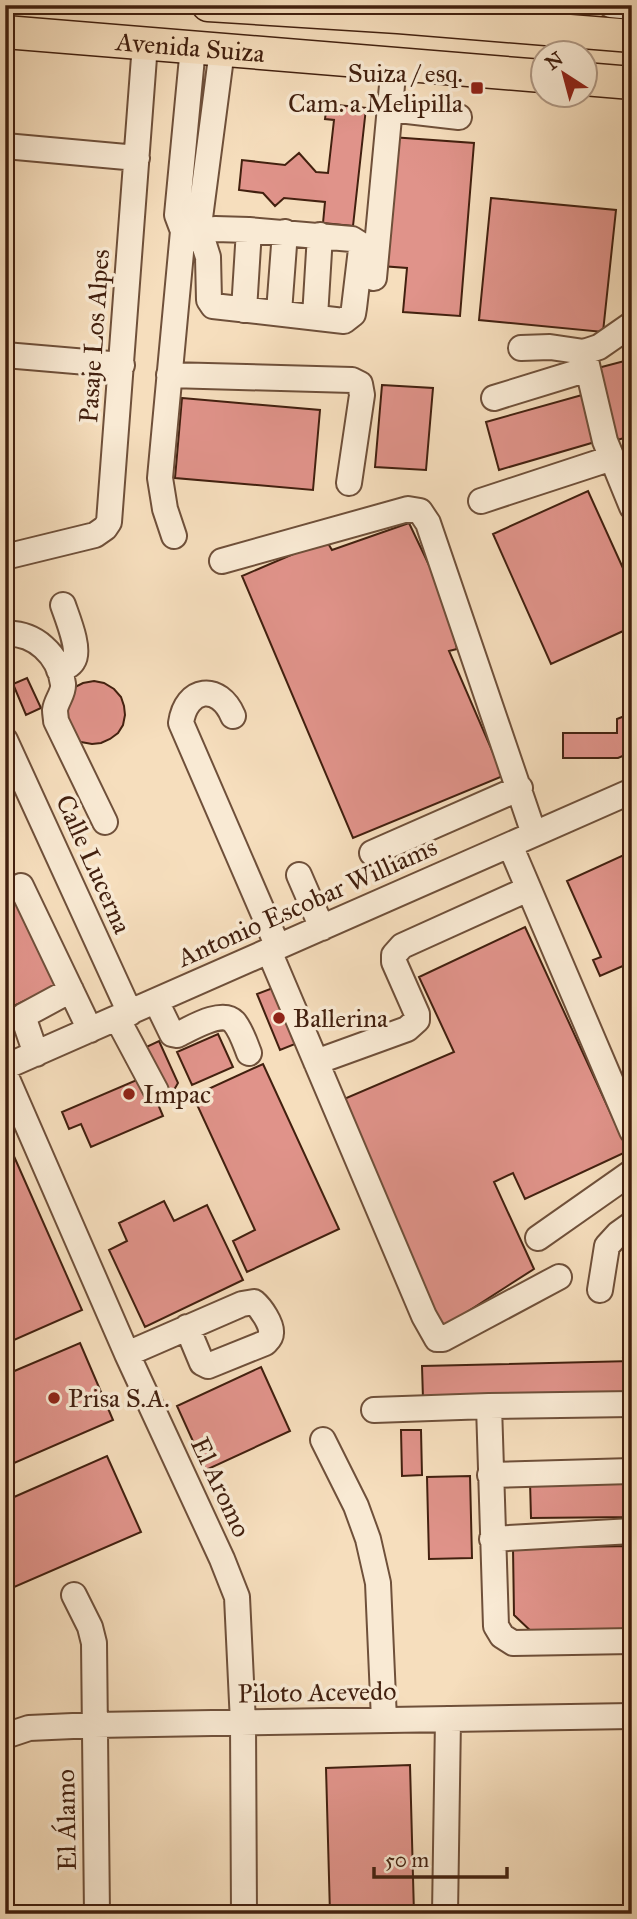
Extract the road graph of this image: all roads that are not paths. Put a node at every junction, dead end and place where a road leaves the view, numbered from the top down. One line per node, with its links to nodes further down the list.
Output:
1 (208, 5): 4 (main road, Avenida Suiza)
2 (611, 5): 3 (street)
3 (632, 7)
4 (382, 11): 5 (main road, Avenida Suiza)
5 (506, 16): 7 (main road, Avenida Suiza)
6 (5, 32): 8 (main road, Avenida Suiza)
7 (632, 36)
8 (66, 37): 9 (main road, Avenida Suiza); 11 (main road)
9 (145, 44): 10 (main road, Avenida Suiza); 19 (street, Pasaje Los Alpes)
10 (207, 48): 12 (main road, Avenida Suiza); 22 (street)
11 (5, 53)
12 (394, 64): 13 (main road, Avenida Suiza); 16 (street)
13 (528, 75)
14 (598, 80): 15 (main road)
15 (632, 83)
16 (390, 109): 17 (street); 24 (street)
17 (459, 117)
18 (5, 146): 19 (street)
19 (137, 158): 32 (street, Pasaje Los Alpes)
20 (249, 229): 21 (street); 22 (street); 25 (street)
21 (285, 232): 23 (street); 26 (street)
22 (192, 233): 25 (street); 33 (street)
23 (320, 235): 27 (street); 27 (street)
24 (372, 299)
25 (244, 310): 26 (street)
26 (279, 312): 27 (street)
27 (315, 317)
28 (632, 324): 31 (street)
29 (521, 348): 31 (street)
30 (5, 355): 32 (street)
31 (586, 360): 34 (street); 35 (street)
32 (121, 365): 40 (street, Pasaje Los Alpes)
33 (169, 375): 36 (street); 39 (street)
34 (494, 398)
35 (612, 458): 37 (street); 38 (street)
36 (349, 483)
37 (481, 500)
38 (632, 507)
39 (174, 536)
40 (5, 557)
41 (222, 561): 47 (street)
42 (62, 605): 44 (street)
43 (5, 634): 44 (street)
44 (58, 670): 49 (street)
45 (233, 716): 57 (street)
46 (5, 740): 60 (street, Calle Lucerna)
47 (520, 788): 50 (street); 52 (street)
48 (632, 791): 50 (street, Antonio Escobar Williams)
49 (104, 822)
50 (534, 834): 51 (street, Antonio Escobar Williams)
51 (510, 845): 55 (street); 56 (street, Antonio Escobar Williams)
52 (372, 853)
53 (299, 875): 56 (street)
54 (21, 886): 58 (street)
55 (528, 889): 64 (street); 67 (street)
56 (322, 928): 57 (street, Antonio Escobar Williams)
57 (274, 949): 59 (street, Antonio Escobar Williams); 64 (street)
58 (71, 990): 61 (street); 63 (street)
59 (156, 1001): 60 (street, Antonio Escobar Williams); 62 (street)
60 (123, 1015): 61 (street, Antonio Escobar Williams); 66 (street, Calle Lucerna)
61 (90, 1030): 63 (street, Antonio Escobar Williams)
62 (249, 1053)
63 (36, 1054): 65 (street, Antonio Escobar Williams)
64 (316, 1062): 71 (street)
65 (7, 1063): 74 (street, El Aromo)
66 (156, 1091)
67 (632, 1130)
68 (632, 1172): 70 (street)
69 (632, 1224): 72 (street)
70 (538, 1238)
71 (559, 1277)
72 (600, 1290)
73 (187, 1328): 74 (street)
74 (127, 1353): 88 (street, El Aromo)
75 (632, 1404): 76 (street)
76 (489, 1406): 77 (street); 80 (street)
77 (374, 1410)
78 (323, 1440): 87 (street)
79 (632, 1471): 80 (street)
80 (490, 1475): 82 (street)
81 (632, 1531): 82 (street)
82 (492, 1539): 84 (street)
83 (74, 1595): 89 (street, El Álamo)
84 (632, 1641)
85 (632, 1716): 86 (street, Piloto Acevedo)
86 (448, 1719): 87 (street, Piloto Acevedo); 93 (street)
87 (384, 1720): 88 (street, Piloto Acevedo)
88 (243, 1723): 89 (street, Piloto Acevedo); 92 (street, El Aromo)
89 (95, 1725): 90 (street, Piloto Acevedo); 91 (street, El Álamo)
90 (5, 1736)
91 (97, 1914)
92 (244, 1914)
93 (444, 1914)

